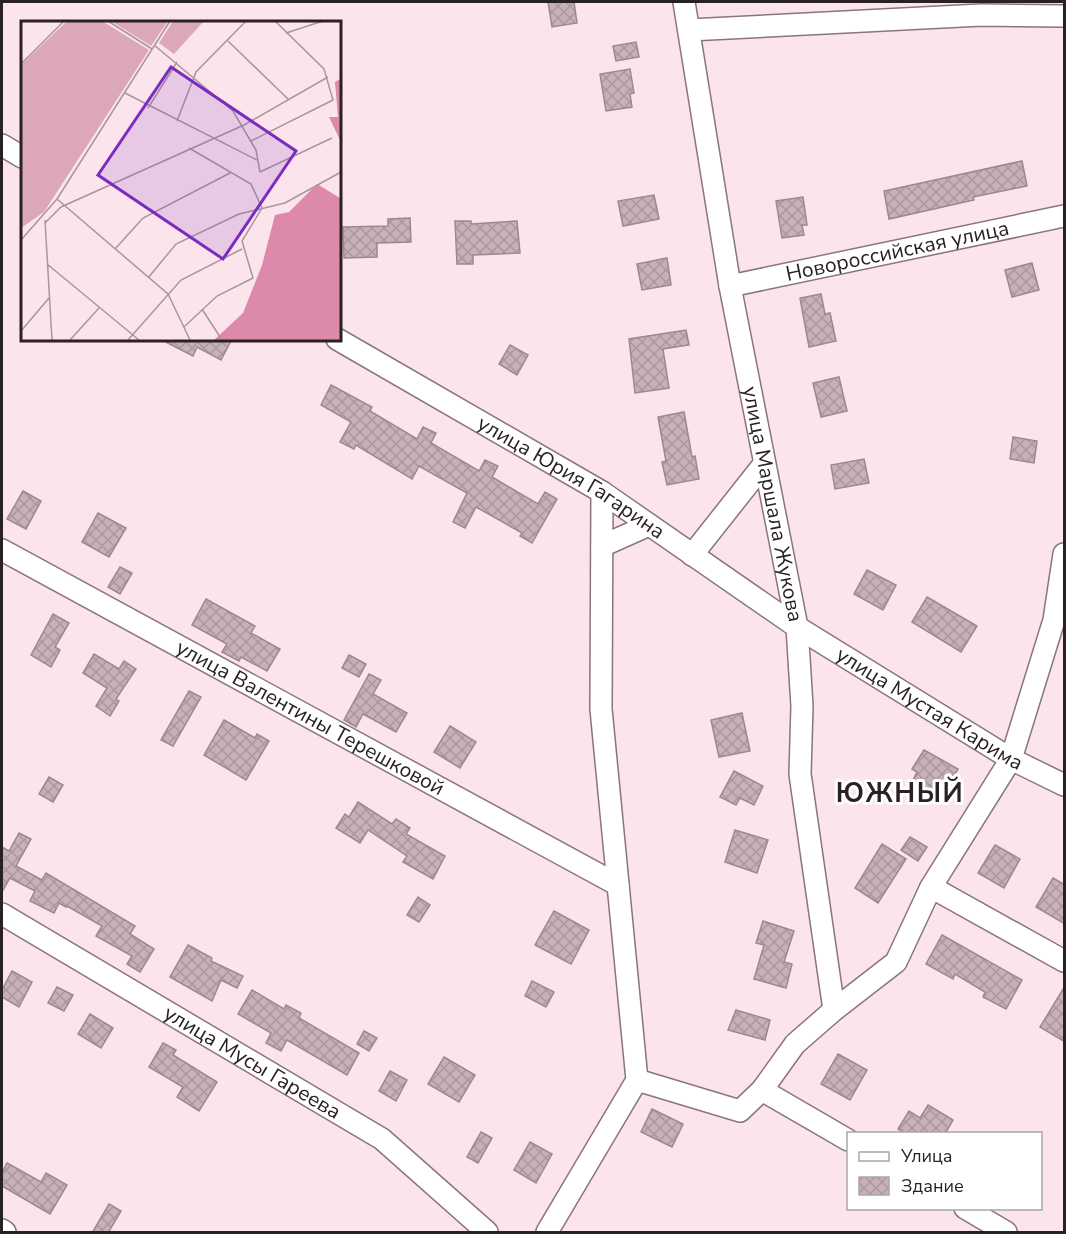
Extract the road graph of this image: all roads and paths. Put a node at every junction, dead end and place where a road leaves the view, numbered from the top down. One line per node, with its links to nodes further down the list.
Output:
1 (684, 2): 3 (street, улица Маршала Жукова)
2 (1065, 16): 3 (street)
3 (689, 30): 7 (street, улица Маршала Жукова)
4 (2, 145): 5 (street)
5 (21, 156)
6 (1065, 216): 7 (street, Новороссийская улица)
7 (730, 286): 9 (street, улица Маршала Жукова)
8 (339, 340): 10 (street, улица Юрия Гагарина)
9 (764, 464): 15 (street); 16 (street, улица Маршала Жукова)
10 (602, 492): 11 (street, улица Юрия Гагарина); 12 (street)
11 (649, 525): 12 (street); 15 (street, улица Юрия Гагарина)
12 (602, 546): 19 (street)
13 (2, 550): 19 (street, улица Валентины Терешковой)
14 (1065, 554): 17 (street)
15 (692, 555): 16 (street, улица Юрия Гагарина)
16 (797, 627): 17 (street, улица Мустая Карима); 23 (street, улица Маршала Жукова)
17 (1011, 759): 18 (street, улица Мустая Карима); 20 (street)
18 (1065, 785)
19 (618, 885): 24 (street)
20 (931, 887): 22 (street); 23 (street)
21 (2, 914): 30 (street, улица Мусы Гареева)
22 (1065, 961)
23 (834, 1010): 25 (street)
24 (637, 1080): 25 (street); 31 (street)
25 (762, 1090): 26 (street)
26 (847, 1139)
27 (967, 1210): 32 (street)
28 (2, 1230): 29 (street)
29 (5, 1233)
30 (487, 1233)
31 (547, 1233)
32 (1006, 1233)

